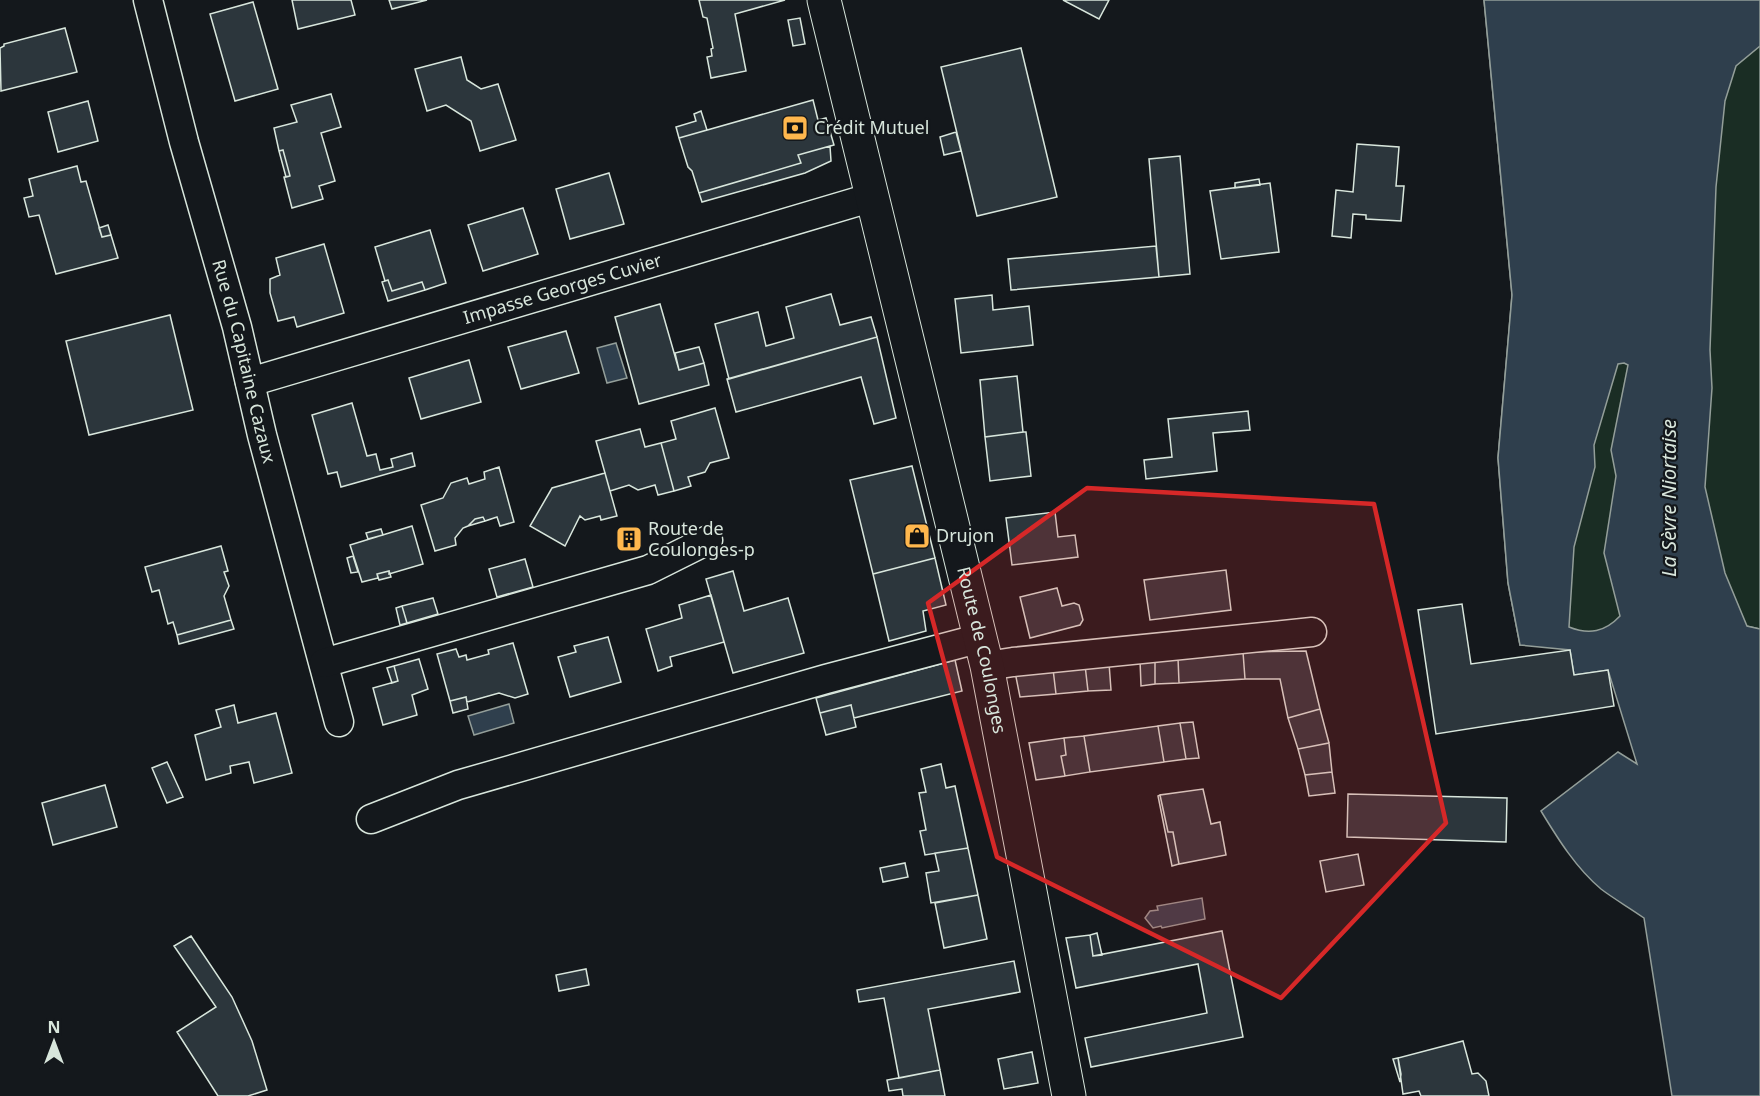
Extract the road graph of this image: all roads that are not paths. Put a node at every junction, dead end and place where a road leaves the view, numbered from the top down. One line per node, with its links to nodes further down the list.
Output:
1 (148, 0): 4 (street, Rue du Capitaine Cazaux)
2 (824, 0): 3 (main road, Route de Coulonges)
3 (873, 197): 4 (street, Impasse Georges Cuvier); 7 (main road, Route de Coulonges)
4 (250, 382): 8 (street, Rue du Capitaine Cazaux)
5 (708, 540): 8 (street)
6 (1312, 632): 7 (street)
7 (984, 652): 10 (street); 11 (main road, Route de Coulonges)
8 (324, 663): 9 (street, Rue du Capitaine Cazaux)
9 (339, 722)
10 (371, 819)
11 (1069, 1096)

